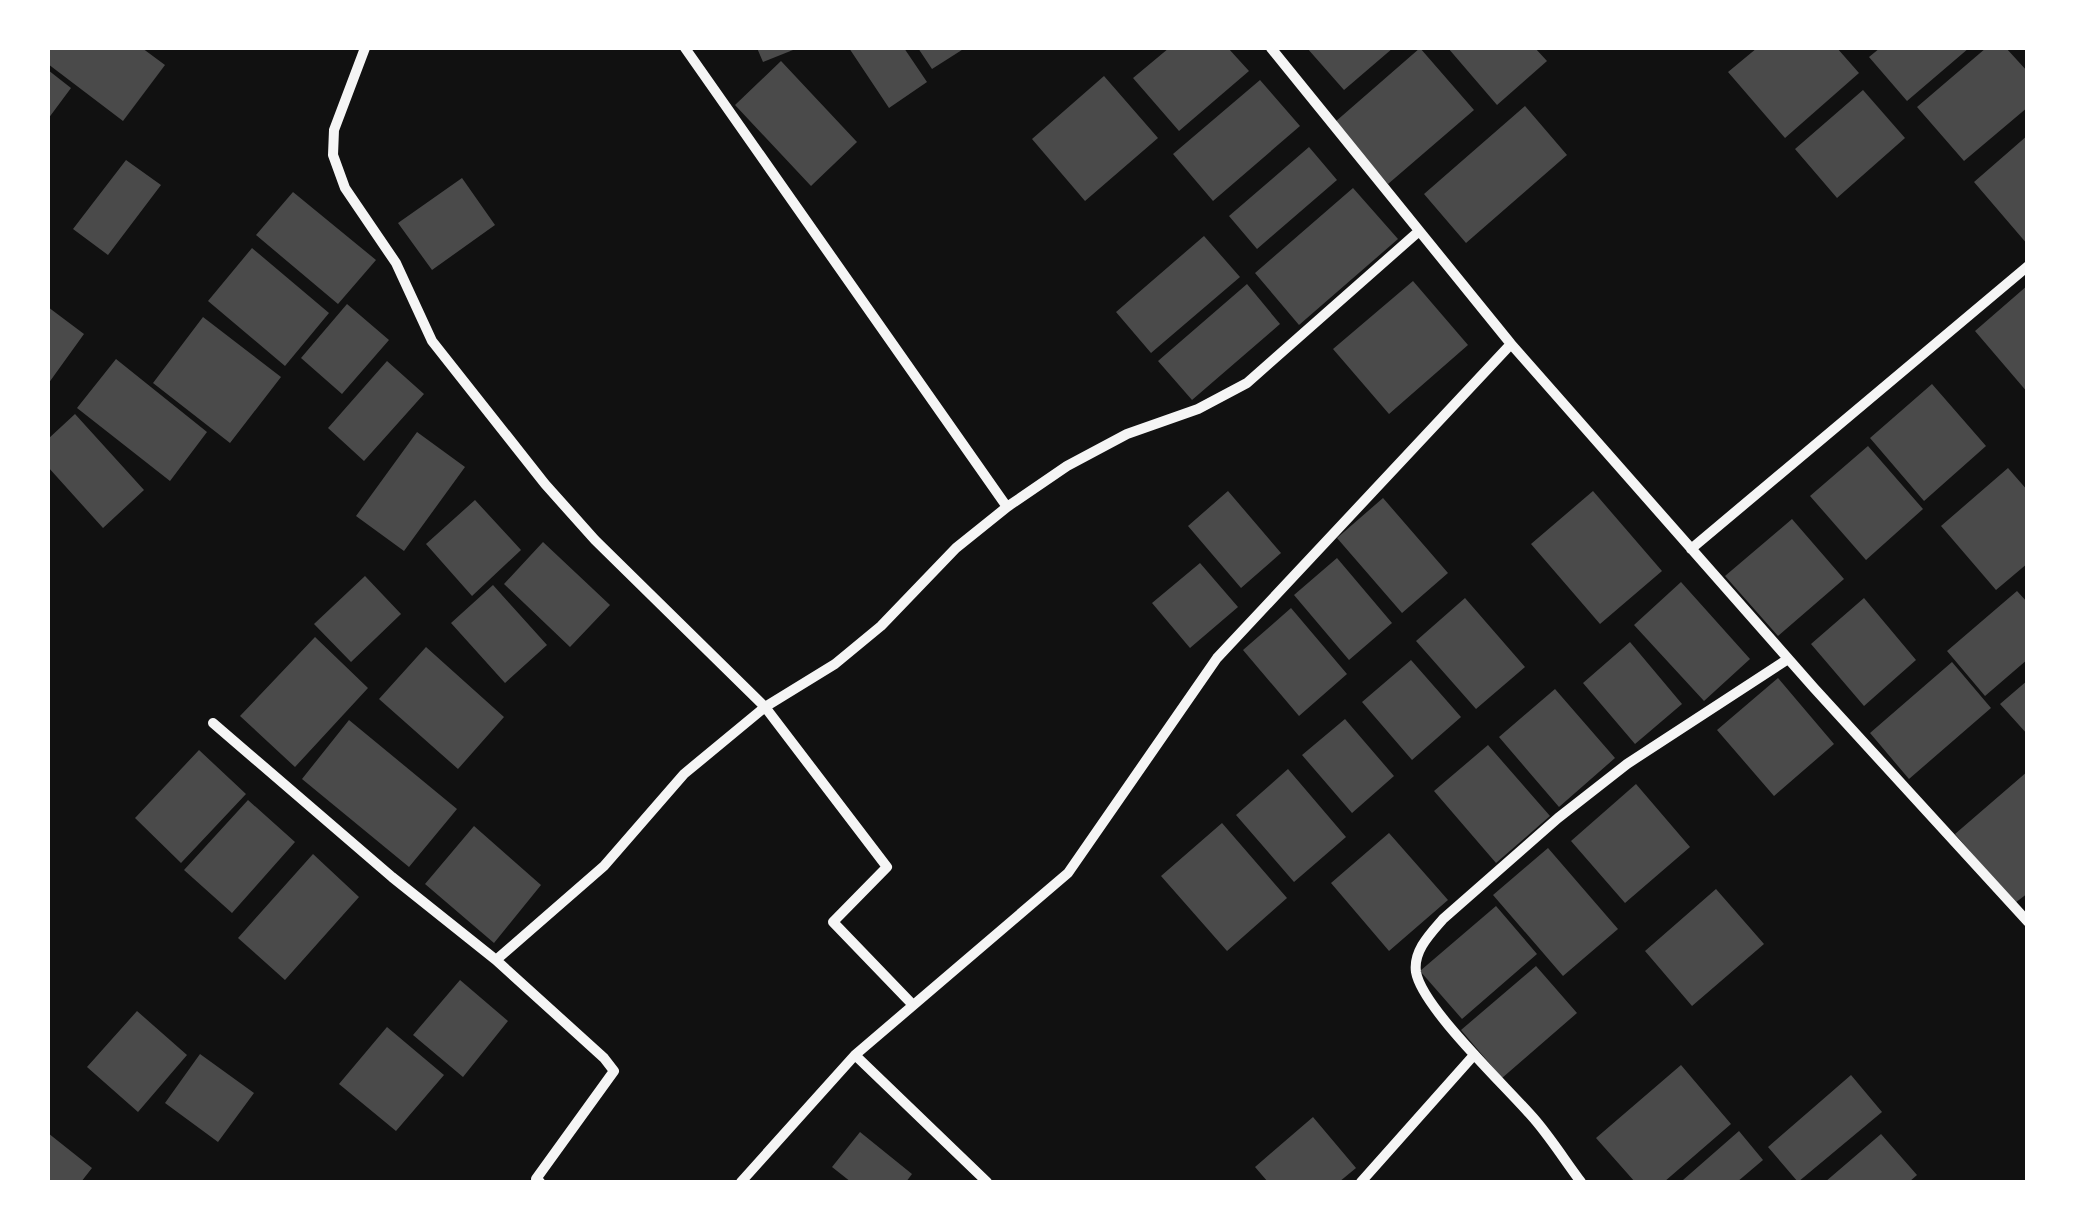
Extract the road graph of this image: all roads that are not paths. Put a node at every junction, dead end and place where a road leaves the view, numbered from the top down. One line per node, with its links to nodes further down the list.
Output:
1 (365, 48): 10 (street)
2 (685, 48): 7 (street)
3 (1271, 48): 4 (street)
4 (1418, 232): 6 (street); 7 (street)
5 (2028, 266): 8 (street)
6 (1511, 344): 8 (street); 14 (street)
7 (1006, 507): 10 (street)
8 (1691, 549): 9 (street)
9 (1788, 658): 12 (street); 15 (street)
10 (766, 707): 13 (street); 14 (street)
11 (213, 724): 13 (street)
12 (2028, 922)
13 (496, 960): 17 (street)
14 (912, 1004): 16 (street)
15 (1474, 1055): 20 (street); 21 (street)
16 (855, 1056): 18 (street); 19 (street)
17 (536, 1181)
18 (741, 1182)
19 (987, 1182)
20 (1360, 1182)
21 (1581, 1182)

